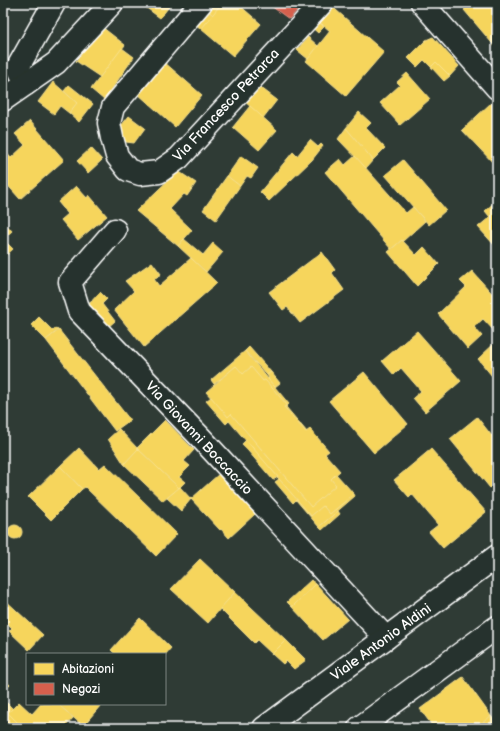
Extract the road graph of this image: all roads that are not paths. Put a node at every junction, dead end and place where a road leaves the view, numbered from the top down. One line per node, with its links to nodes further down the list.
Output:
1 (54, 3): 6 (street)
2 (112, 3): 6 (street)
3 (201, 3): 4 (street, Via Francesco Petrarca)
4 (322, 3)
5 (422, 3): 7 (street)
6 (26, 84): 8 (street)
7 (497, 88)
8 (3, 100)
9 (115, 230): 12 (street, Via Giovanni Boccaccio)
10 (497, 556): 12 (street, Viale Antonio Aldini)
11 (497, 627): 14 (street)
12 (386, 638): 13 (street, Viale Antonio Aldini)
13 (271, 726)
14 (359, 728)

